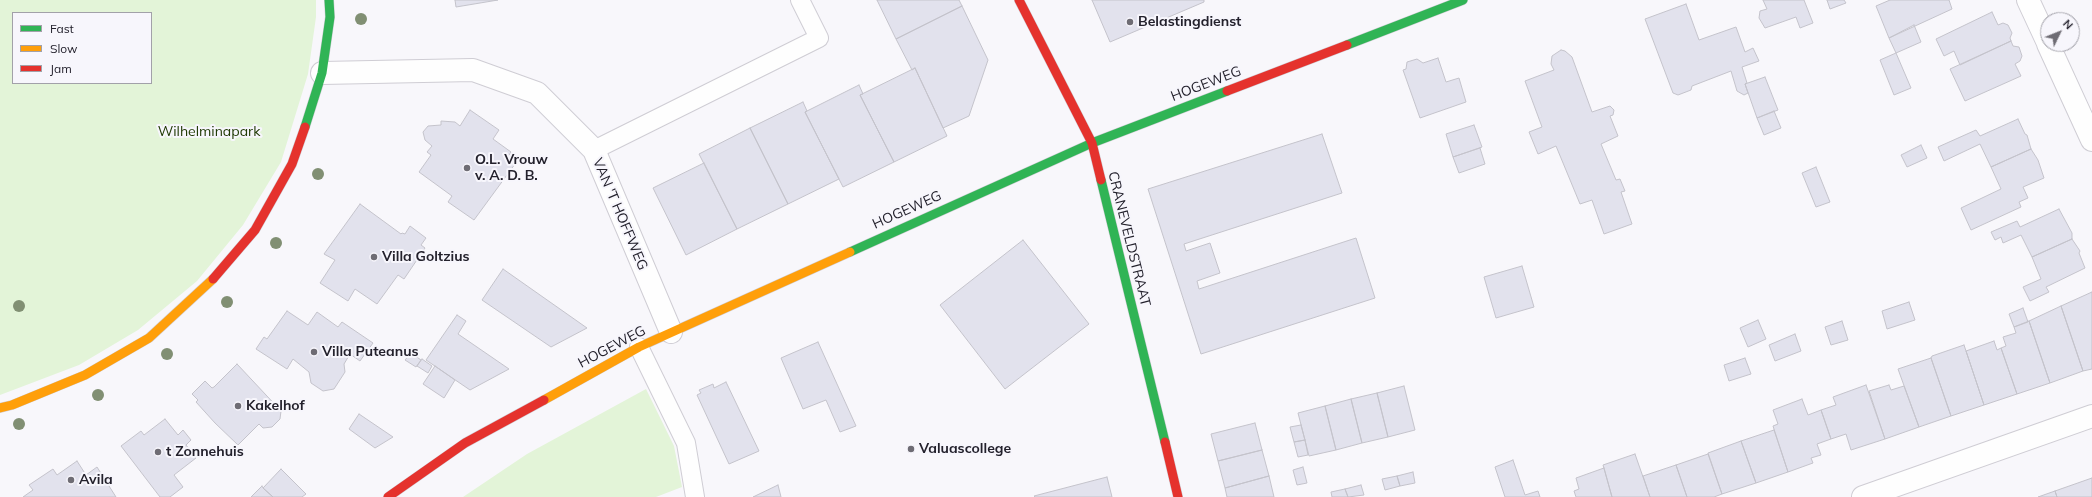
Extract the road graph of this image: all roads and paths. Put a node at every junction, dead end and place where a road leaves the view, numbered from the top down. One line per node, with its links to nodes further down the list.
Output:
1 (329, 0): 9 (street)
2 (800, 0): 12 (lane)
3 (1019, 0): 11 (street, CRANEVELDSTRAAT)
4 (1463, 0): 6 (street, HOGEWEG)
5 (2028, 0): 7 (street)
6 (1443, 3): 11 (street, HOGEWEG)
7 (2040, 26)
8 (2052, 52): 10 (street)
9 (322, 73): 12 (street, VAN 'T HOFFWEG); 15 (street)
10 (2092, 140)
11 (1092, 143): 13 (street, HOGEWEG); 19 (street, CRANEVELDSTRAAT)
12 (594, 150): 13 (street, VAN 'T HOFFWEG)
13 (670, 332): 14 (street, HOGEWEG)
14 (639, 347): 17 (street, HOGEWEG); 18 (lane)
15 (0, 408)
16 (2092, 416): 20 (street)
17 (388, 497)
18 (695, 497)
19 (1178, 497)
20 (1863, 497)

